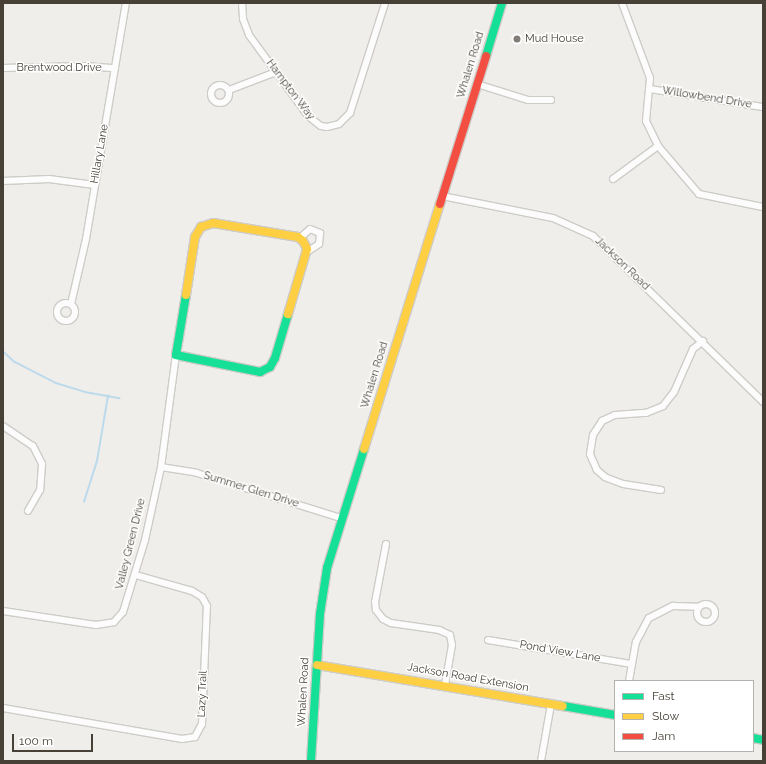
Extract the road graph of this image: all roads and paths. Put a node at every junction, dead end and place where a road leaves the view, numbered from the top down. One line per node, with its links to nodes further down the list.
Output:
1 (126, 3): 7 (street, Hillary Lane)
2 (242, 3): 8 (street, Hampton Way)
3 (385, 3): 8 (street, Hampton Way)
4 (502, 3): 9 (street, Whalen Road)
5 (622, 3): 10 (street)
6 (3, 68): 7 (street, Brentwood Drive)
7 (115, 68): 17 (street, Hillary Lane)
8 (276, 72): 11 (street)
9 (477, 84): 12 (street); 18 (street, Whalen Road)
10 (650, 89): 13 (street, Willowbend Drive); 14 (street)
11 (229, 90)
12 (551, 100)
13 (763, 107)
14 (658, 146): 15 (street); 19 (street)
15 (613, 179)
16 (3, 181): 17 (street)
17 (95, 185): 22 (street, Hillary Lane)
18 (442, 196): 23 (street, Jackson Road); 30 (street, Whalen Road)
19 (763, 207)
20 (300, 238): 21 (street); 21 (street); 24 (street, Valley Green Drive)
21 (307, 252): 24 (street)
22 (71, 304)
23 (703, 341): 25 (street, Jackson Road); 28 (street)
24 (176, 355): 27 (street, Valley Green Drive)
25 (763, 402)
26 (3, 426): 29 (street)
27 (161, 467): 30 (street, Summer Glen Drive); 32 (street, Valley Green Drive)
28 (661, 490)
29 (28, 511)
30 (341, 518): 36 (street, Whalen Road)
31 (386, 544): 39 (street)
32 (136, 575): 34 (street, Valley Green Drive); 41 (street, Lazy Trail)
33 (698, 607): 37 (street)
34 (3, 610)
35 (488, 640): 37 (street, Pond View Lane)
36 (317, 664): 39 (street, Jackson Road Extension); 43 (street, Whalen Road)
37 (632, 664): 38 (street)
38 (630, 680)
39 (445, 686): 40 (street, Jackson Road Extension)
40 (550, 704): 42 (street, Jackson Road Extension); 44 (street)
41 (3, 708)
42 (614, 715)
43 (312, 761)
44 (541, 761)

